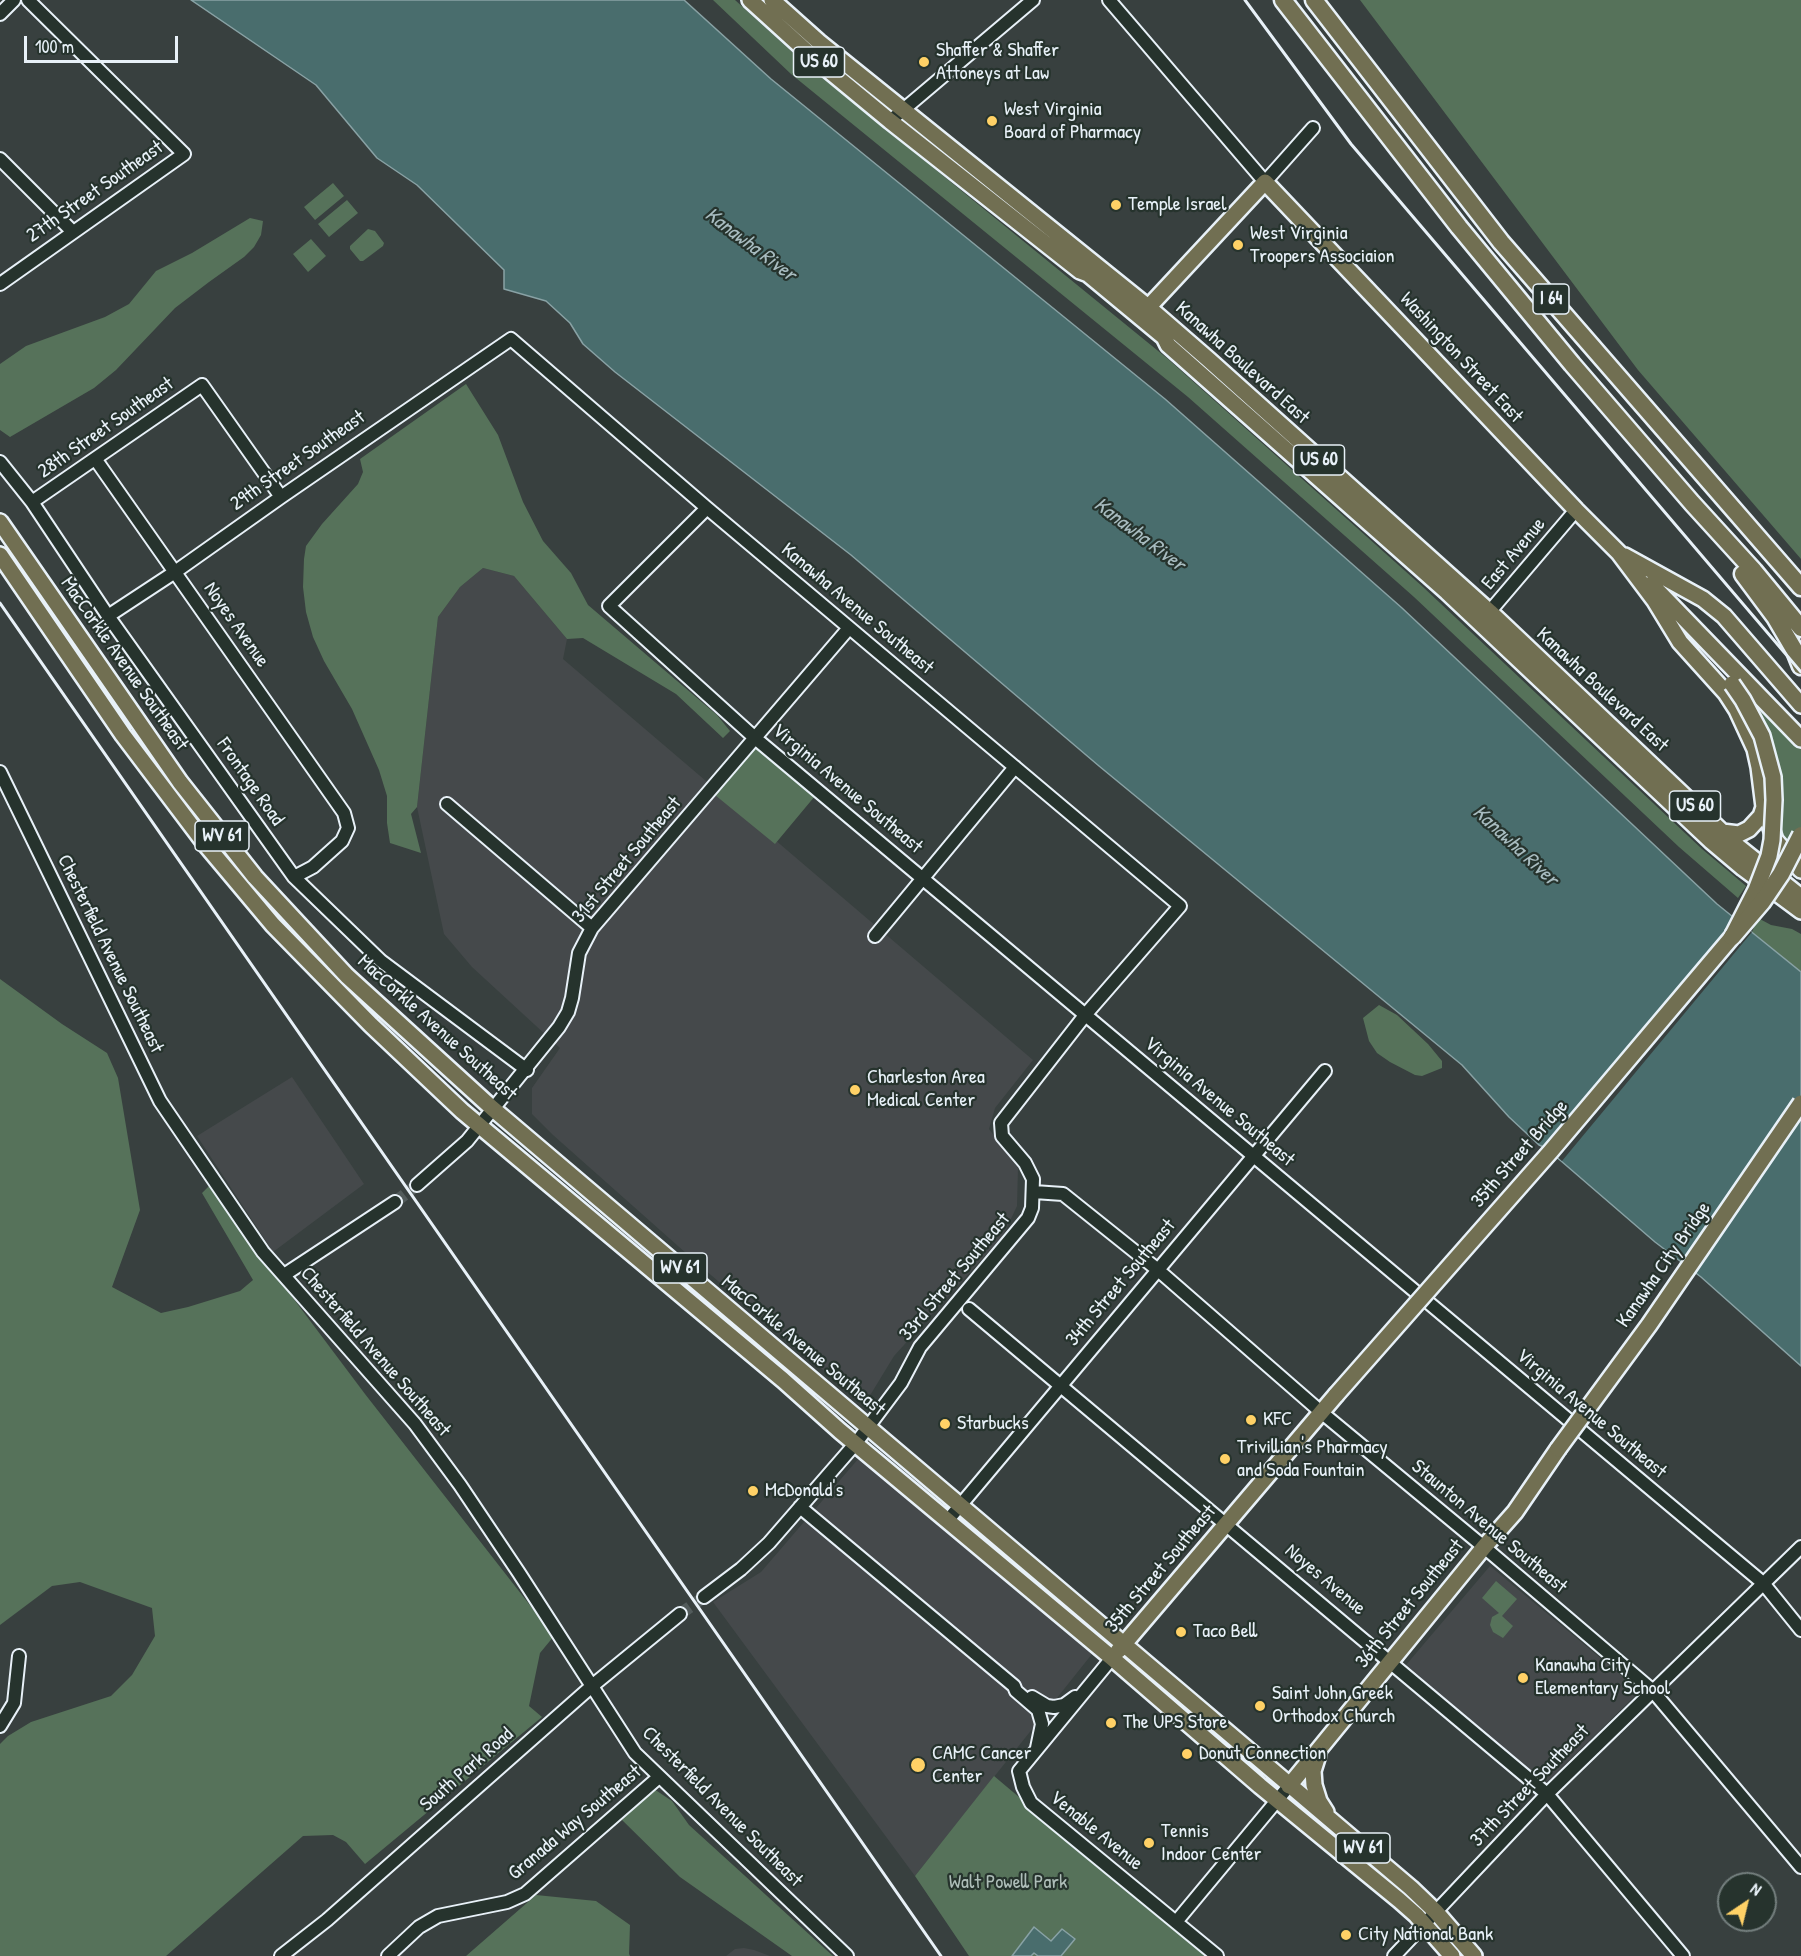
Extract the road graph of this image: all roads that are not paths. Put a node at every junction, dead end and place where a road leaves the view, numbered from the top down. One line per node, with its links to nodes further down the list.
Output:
1 (14, 0): 9 (street)
2 (28, 0): 15 (street, 27th Street Southeast)
3 (750, 0): 11 (main road, Kanawha Boulevard East / US 60)
4 (772, 0): 10 (main road, Kanawha Boulevard East / US 60)
5 (1033, 0): 10 (street)
6 (1109, 0): 14 (street, Washington Street East)
7 (1283, 0): 25 (highway, I 64)
8 (1314, 0): 32 (highway, I 64)
9 (0, 14)
10 (903, 110): 11 (street); 18 (main road, Kanawha Boulevard East / US 60)
11 (890, 121): 16 (main road, Kanawha Boulevard East / US 60)
12 (1313, 128): 14 (street)
13 (0, 159): 15 (street)
14 (1265, 182): 18 (main road); 27 (main road, Washington Street East)
15 (73, 231): 17 (street, 27th Street Southeast)
16 (1080, 271): 18 (main road, Kanawha Boulevard East / US 60); 20 (main road, Kanawha Boulevard East / US 60)
17 (0, 284)
18 (1144, 312): 20 (main road, Kanawha Boulevard East / US 60); 35 (main road, Kanawha Boulevard East / US 60)
19 (511, 339): 23 (street, 29th Street Southeast); 26 (street, Kanawha Avenue Southeast)
20 (1168, 345): 35 (main road, Kanawha Boulevard East / US 60)
21 (96, 460): 23 (street, 28th Street Southeast); 24 (street, 28th Street Southeast); 31 (street, Noyes Avenue)
22 (0, 462): 24 (street, Frontage Road)
23 (281, 496): 31 (street, 29th Street Southeast)
24 (32, 502): 34 (street, Frontage Road)
25 (1692, 503): 37 (highway, I 64); 38 (highway)
26 (707, 508): 36 (street, Kanawha Avenue Southeast); 40 (street, Virginia Avenue Southeast)
27 (1576, 510): 29 (main road, Washington Street East); 35 (street, East Avenue)
28 (0, 522): 60 (main road, MacCorkle Avenue Southeast / WV 61)
29 (1619, 553): 33 (main road, Washington Street East); 39 (main road, Washington Street East); 41 (main road)
30 (0, 555): 61 (main road, MacCorkle Avenue Southeast / WV 61)
31 (175, 572): 34 (street, 29th Street Southeast); 49 (street, Noyes Avenue)
32 (1801, 587)
33 (1655, 601): 45 (main road, Washington Street East); 55 (main road, 35th Street Bridge, bridge)
34 (108, 616): 49 (street, Frontage Road)
35 (1485, 617): 46 (main road, Kanawha Boulevard East / US 60); 52 (main road, Kanawha Boulevard East / US 60)
36 (849, 628): 40 (street, 31st Street Southeast); 42 (street, Kanawha Avenue Southeast)
37 (1801, 628)
38 (1798, 659)
39 (1801, 705)
40 (755, 738): 50 (street, Virginia Avenue Southeast); 53 (street, 31st Street Southeast)
41 (1801, 739)
42 (1015, 767): 50 (street); 56 (street, Kanawha Avenue Southeast)
43 (0, 772): 67 (street, Chesterfield Avenue Southeast)
44 (447, 804): 53 (street)
45 (1764, 807): 46 (main road); 48 (main road, Washington Street East)
46 (1722, 832): 51 (main road, Kanawha Boulevard East / US 60)
47 (1801, 835): 55 (highway, bridge)
48 (1801, 870)
49 (294, 877): 57 (street, Frontage Road)
50 (923, 878): 54 (street); 56 (street, Virginia Avenue Southeast)
51 (1801, 897)
52 (1801, 911)
53 (592, 928): 57 (street, 31st Street Southeast)
54 (875, 936)
55 (1732, 937): 70 (main road, 35th Street Bridge, bridge)
56 (1086, 1014): 62 (street, Virginia Avenue Southeast); 64 (street)
57 (527, 1070): 60 (street, 31st Street Southeast)
58 (1325, 1071): 62 (street, 34th Street Southeast)
59 (1801, 1103): 74 (main road, Kanawha City Bridge, bridge)
60 (492, 1108): 61 (street, 31st Street Southeast); 72 (main road, MacCorkle Avenue Southeast / WV 61)
61 (479, 1125): 63 (street, 31st Street Southeast); 73 (main road, MacCorkle Avenue Southeast / WV 61)
62 (1253, 1157): 66 (street, 34th Street Southeast); 81 (street, Virginia Avenue Southeast)
63 (417, 1185)
64 (1034, 1192): 66 (street, Staunton Avenue Southeast); 72 (street, 33rd Street Southeast)
65 (395, 1202): 67 (street)
66 (1158, 1270): 69 (street, 34th Street Southeast); 71 (street, Staunton Avenue Southeast)
67 (284, 1275): 89 (street, Chesterfield Avenue Southeast)
68 (969, 1308): 69 (street, Noyes Avenue)
69 (1061, 1385): 75 (street, 34th Street Southeast); 78 (street, Noyes Avenue)
70 (1336, 1395): 71 (main road, 35th Street Southeast)
71 (1321, 1412): 78 (main road, 35th Street Southeast); 79 (street, Staunton Avenue Southeast)
72 (868, 1428): 73 (street, 33rd Street Southeast); 75 (main road, MacCorkle Avenue Southeast / WV 61)
73 (856, 1443): 76 (street); 77 (main road, MacCorkle Avenue Southeast / WV 61)
74 (1558, 1449): 79 (main road, 36th Street Southeast)
75 (959, 1506): 77 (street, 34th Street Southeast); 85 (main road, MacCorkle Avenue Southeast / WV 61)
76 (800, 1507): 82 (street); 90 (street)
77 (948, 1520): 87 (main road, MacCorkle Avenue Southeast / WV 61)
78 (1227, 1523): 85 (main road, 35th Street Southeast); 88 (street, Noyes Avenue)
79 (1484, 1547): 88 (main road, 36th Street Southeast); 91 (street, Staunton Avenue Southeast)
80 (1801, 1547): 81 (street, 37th Street Southeast)
81 (1763, 1583): 84 (street, Virginia Avenue Southeast); 91 (street, 37th Street Southeast)
82 (704, 1597)
83 (680, 1614): 89 (street, South Park Road)
84 (1801, 1630)
85 (1125, 1643): 87 (main road, 35th Street Southeast); 98 (main road, MacCorkle Avenue Southeast / WV 61)
86 (19, 1656): 93 (street)
87 (1112, 1658): 92 (street, 35th Street Southeast); 100 (main road, MacCorkle Avenue Southeast / WV 61)
88 (1391, 1661): 94 (main road, 36th Street Southeast); 99 (street, Noyes Avenue)
89 (592, 1686): 97 (street, Chesterfield Avenue Southeast); 106 (street, South Park Road)
90 (1014, 1686): 92 (street); 95 (street)
91 (1652, 1690): 99 (street, 37th Street Southeast); 102 (street, Staunton Avenue Southeast)
92 (1086, 1691): 95 (street, 35th Street Southeast)
93 (0, 1726)
94 (1323, 1743): 98 (main road, 36th Street Southeast); 101 (main road)
95 (1036, 1752): 96 (street, 35th Street Southeast)
96 (1020, 1772): 104 (street, Venable Avenue)
97 (659, 1777): 107 (street, Granada Way Southeast); 108 (street, Chesterfield Avenue Southeast)
98 (1290, 1786): 100 (street, 36th Street Southeast); 101 (main road, MacCorkle Avenue Southeast / WV 61)
99 (1547, 1794): 103 (street, 37th Street Southeast); 113 (street, Noyes Avenue)
100 (1278, 1800): 104 (street, 36th Street Southeast); 105 (main road, MacCorkle Avenue Southeast / WV 61)
101 (1337, 1826): 103 (main road, MacCorkle Avenue Southeast / WV 61)
102 (1801, 1867)
103 (1436, 1912): 105 (street, 37th Street Southeast); 112 (main road, MacCorkle Avenue Southeast / WV 61)
104 (1176, 1922): 109 (street, Venable Avenue)
105 (1424, 1924): 110 (street, 37th Street Southeast); 111 (main road, MacCorkle Avenue Southeast / WV 61)
106 (281, 1956)
107 (388, 1956)
108 (847, 1956)
109 (1217, 1956)
110 (1394, 1956)
111 (1452, 1956)
112 (1474, 1956)
113 (1683, 1956)

